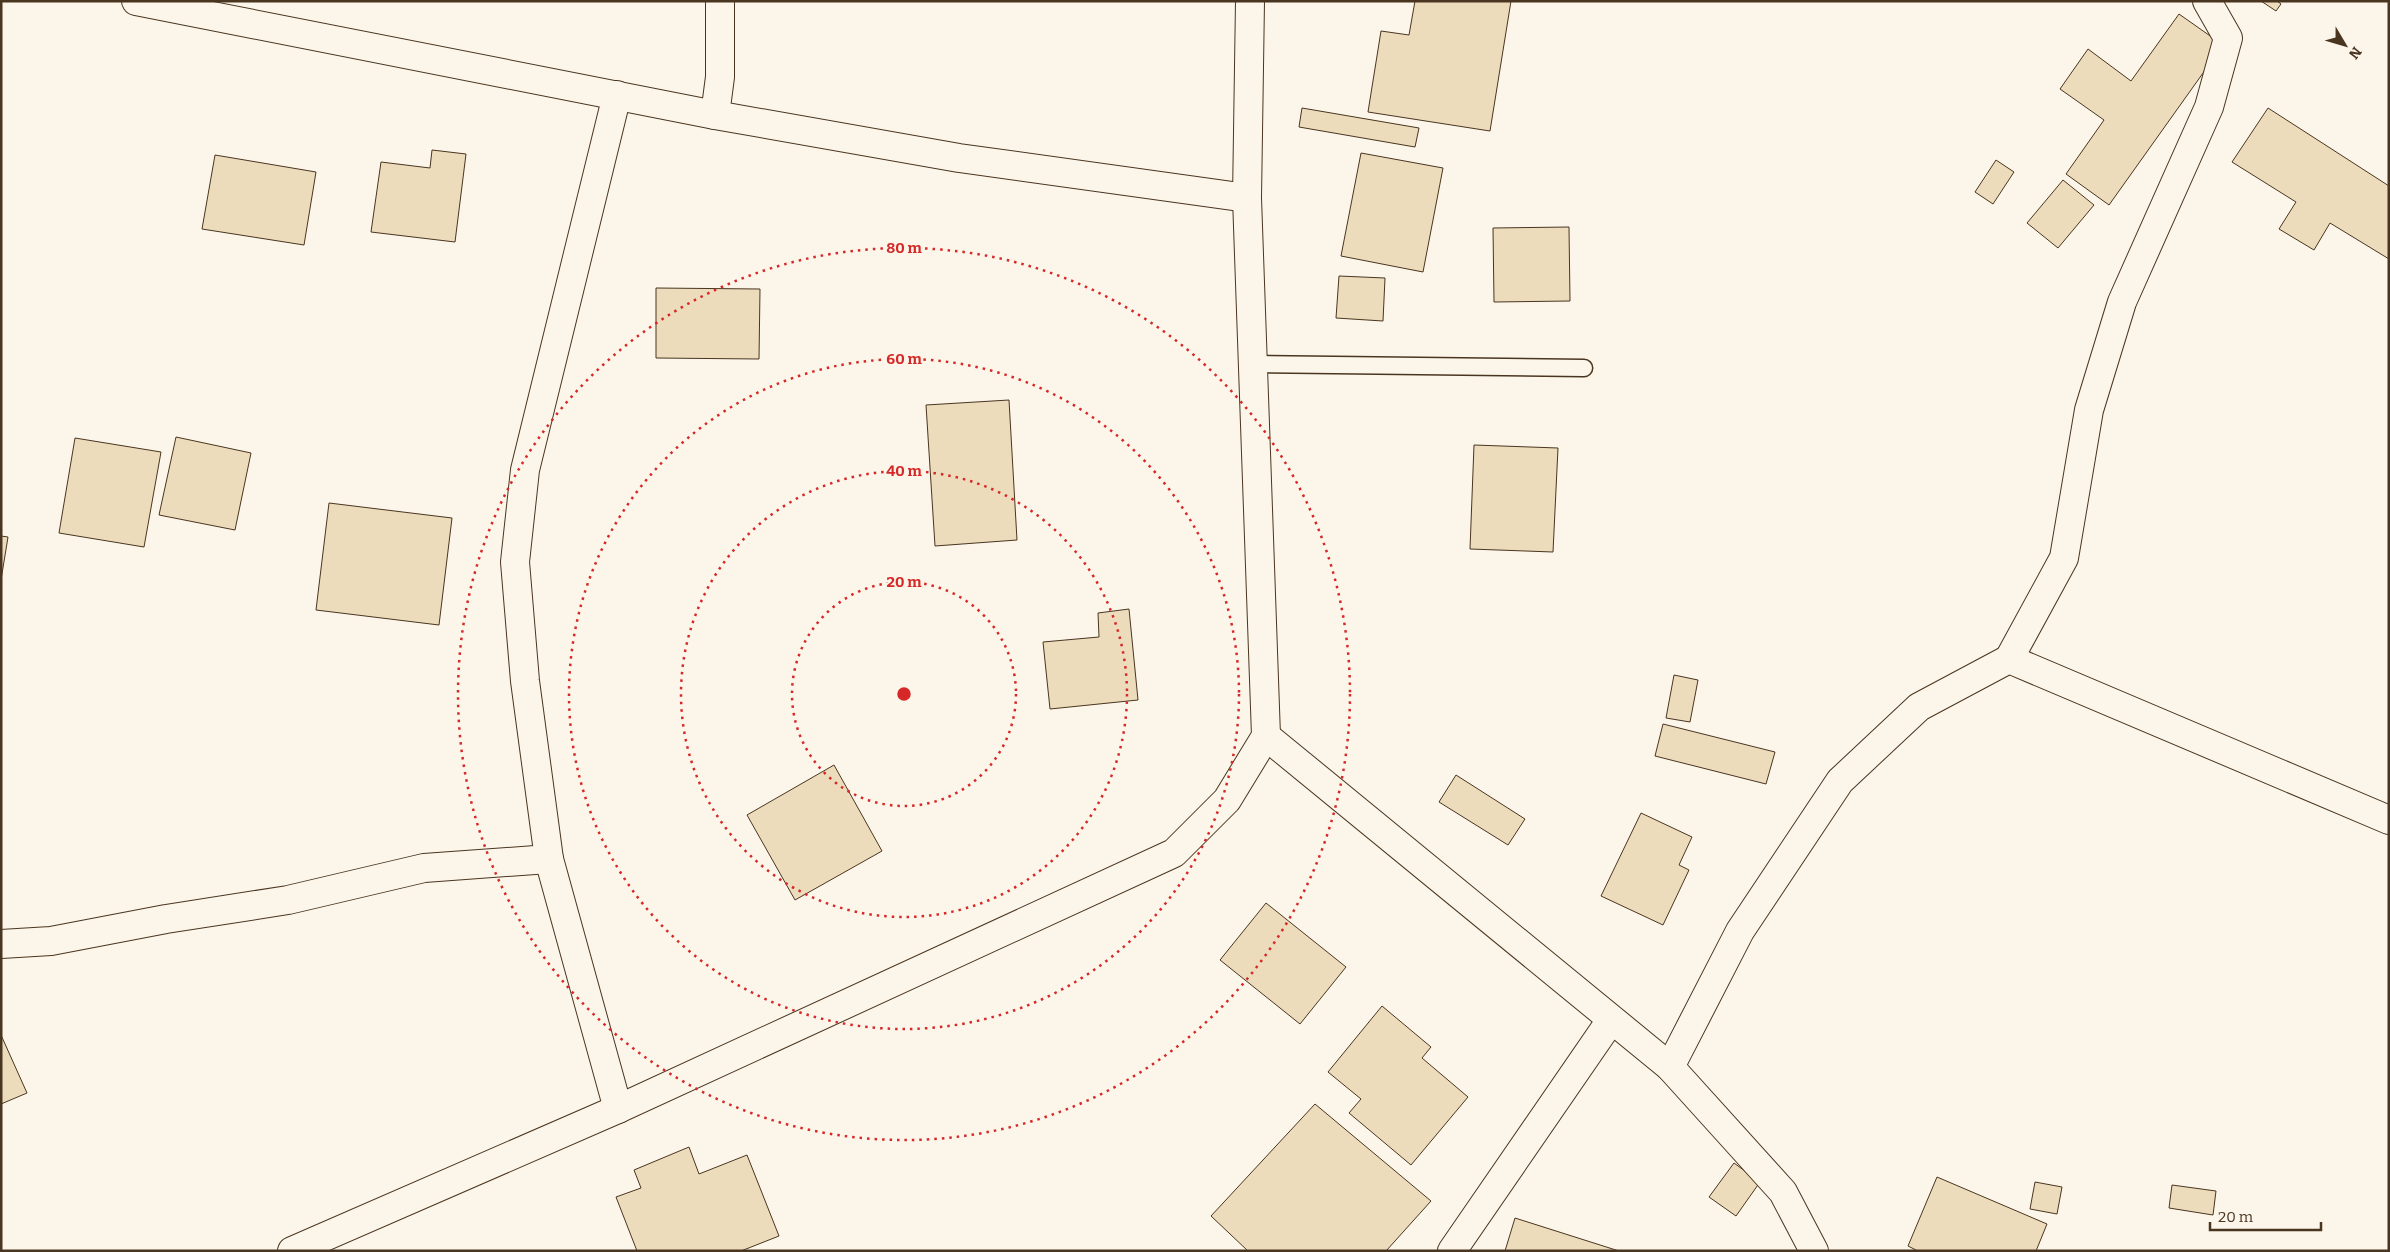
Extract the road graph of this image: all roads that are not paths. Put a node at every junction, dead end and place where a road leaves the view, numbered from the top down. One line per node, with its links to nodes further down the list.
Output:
1 (136, 1): 5 (street)
2 (720, 1): 6 (street)
3 (1250, 1): 7 (street)
4 (2207, 1): 10 (street)
5 (617, 95): 6 (street); 13 (street)
6 (716, 115): 7 (street)
7 (1247, 198): 8 (street)
8 (1253, 364): 9 (lane); 11 (street)
9 (1584, 368)
10 (2009, 659): 12 (street); 16 (street)
11 (1266, 736): 15 (street); 17 (street)
12 (2389, 820)
13 (549, 859): 14 (street); 17 (street)
14 (1, 944)
15 (1611, 1020): 16 (street); 19 (street)
16 (1670, 1068): 20 (street)
17 (618, 1109): 18 (street)
18 (305, 1248)
19 (1452, 1251)
20 (1814, 1251)

